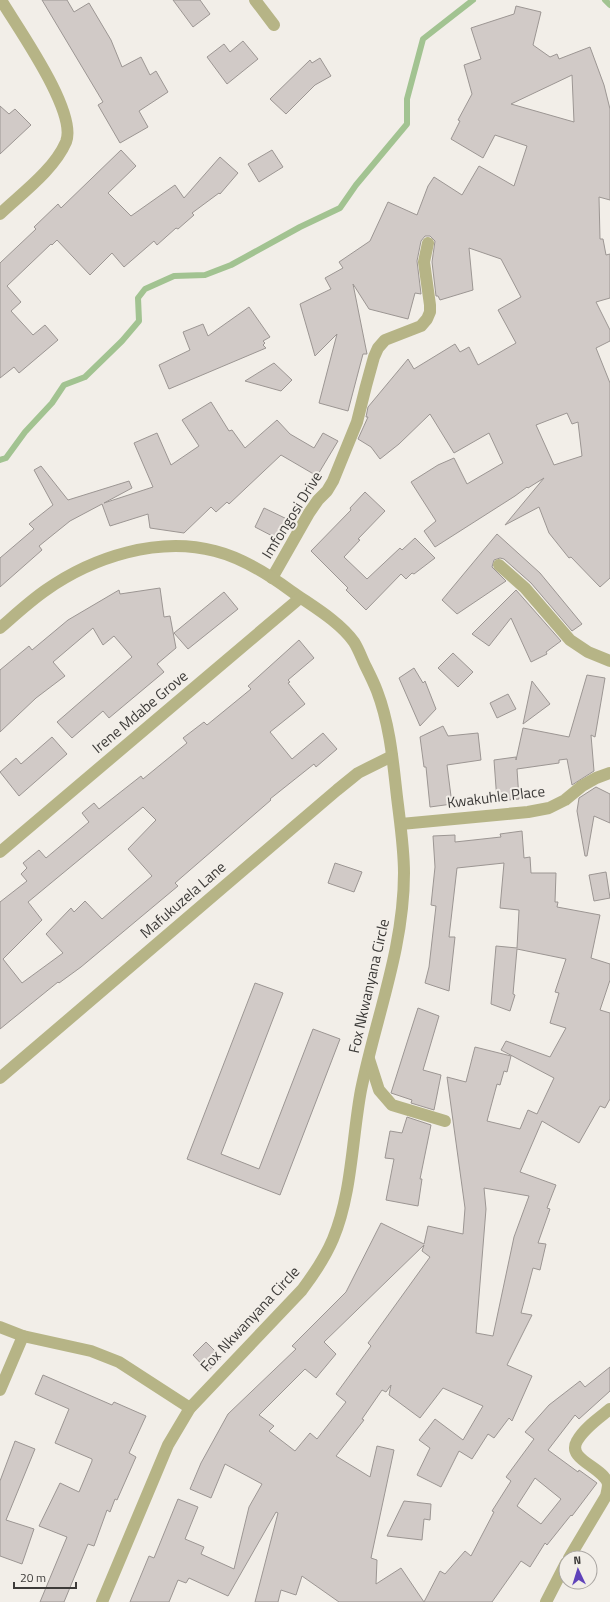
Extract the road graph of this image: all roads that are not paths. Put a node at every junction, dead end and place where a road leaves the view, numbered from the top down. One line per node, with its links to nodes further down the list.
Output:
1 (1, 0): 4 (street)
2 (255, 0): 3 (street)
3 (274, 25)
4 (0, 214)
5 (428, 243): 7 (street, Imfongosi Drive)
6 (499, 565): 10 (street)
7 (272, 578): 8 (street, Fox Nkwanyana Circle); 9 (street, Fox Nkwanyana Circle)
8 (300, 598): 11 (street, Fox Nkwanyana Circle); 14 (street, Irene Mdabe Grove)
9 (0, 628)
10 (610, 661)
11 (392, 756): 13 (street, Fox Nkwanyana Circle); 16 (street, Mafukuzela Lane)
12 (610, 773): 13 (street, Kwakuhle Place)
13 (400, 824): 15 (street, Fox Nkwanyana Circle)
14 (0, 852)
15 (369, 1059): 17 (street); 21 (street, Fox Nkwanyana Circle)
16 (0, 1078)
17 (445, 1121)
18 (0, 1327): 19 (street)
19 (23, 1336): 20 (street); 21 (street)
20 (0, 1390)
21 (190, 1408): 25 (street, Fox Nkwanyana Circle)
22 (610, 1409): 23 (street)
23 (574, 1550)
24 (558, 1579): 26 (street)
25 (102, 1602)
26 (546, 1602)

